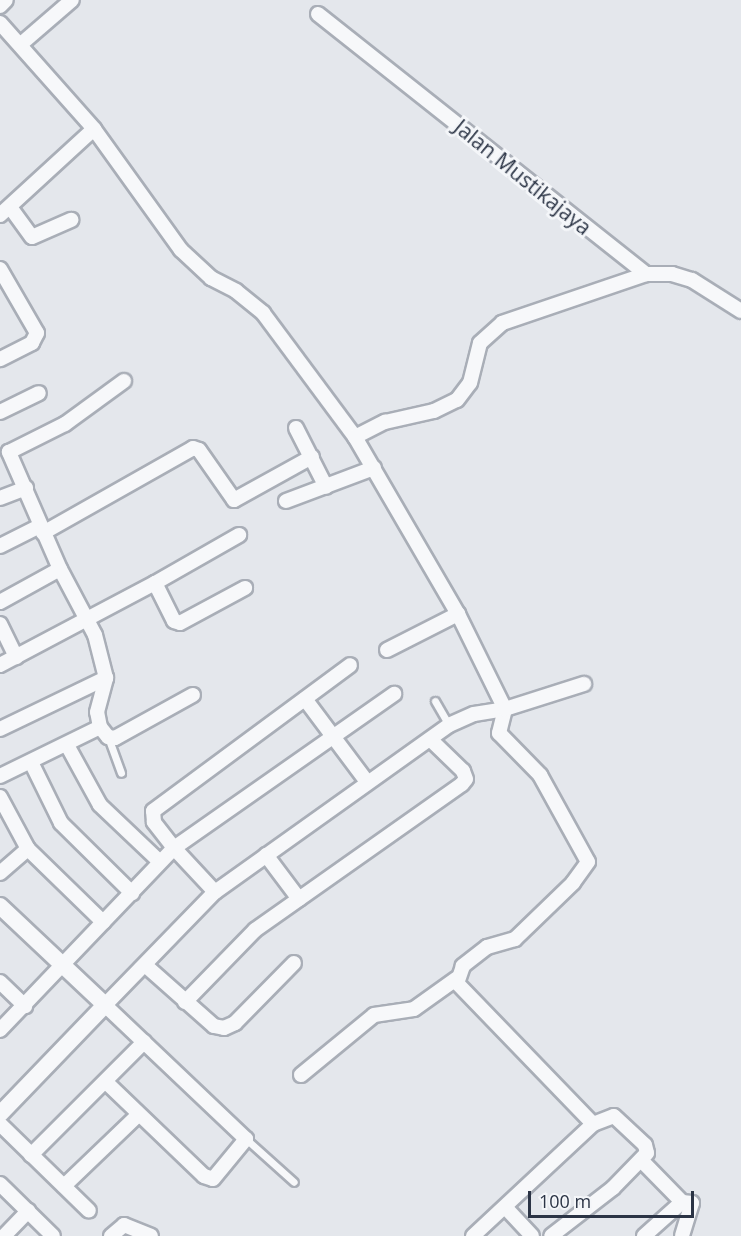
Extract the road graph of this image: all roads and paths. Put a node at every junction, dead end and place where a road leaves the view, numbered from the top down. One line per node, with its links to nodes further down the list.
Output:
1 (6, 0): 3 (street)
2 (72, 0): 6 (street)
3 (0, 6)
4 (318, 14): 11 (street, Jalan Mustikajaya)
5 (0, 23): 6 (street)
6 (21, 44): 7 (street)
7 (94, 129): 8 (street); 18 (street)
8 (5, 211): 9 (street)
9 (71, 220)
10 (0, 269): 13 (street)
11 (646, 274): 12 (street); 18 (street)
12 (741, 311)
13 (1, 356)
14 (124, 381): 22 (street)
15 (39, 393): 16 (street)
16 (0, 412)
17 (296, 428): 19 (street)
18 (355, 437): 20 (street)
19 (312, 457): 21 (street); 25 (street)
20 (374, 468): 21 (street); 32 (street)
21 (326, 487): 24 (street)
22 (26, 488): 23 (street); 25 (street)
23 (0, 498)
24 (286, 501)
25 (42, 529): 27 (street); 28 (street)
26 (239, 536): 29 (street)
27 (0, 546)
28 (60, 569): 31 (street); 33 (street)
29 (155, 583): 30 (street); 33 (street)
30 (245, 588)
31 (0, 602)
32 (458, 614): 35 (street); 45 (street)
33 (88, 618): 36 (street); 39 (street)
34 (0, 624): 36 (street)
35 (387, 650)
36 (16, 657): 37 (street)
37 (0, 665)
38 (350, 665): 43 (street)
39 (106, 678): 47 (street); 48 (street)
40 (584, 684): 45 (street)
41 (394, 694): 49 (street)
42 (193, 695): 48 (street)
43 (305, 699): 49 (street); 57 (street)
44 (435, 701): 46 (lane)
45 (505, 709): 46 (street); 70 (street)
46 (448, 725): 50 (street)
47 (0, 729)
48 (104, 732): 51 (street); 53 (lane)
49 (335, 736): 55 (street); 57 (street)
50 (431, 740): 55 (street); 64 (street)
51 (67, 745): 52 (street); 60 (street)
52 (31, 762): 54 (street); 63 (street)
53 (121, 773)
54 (0, 776)
55 (367, 782): 59 (street)
56 (0, 796): 58 (street)
57 (174, 848): 60 (street); 62 (street)
58 (28, 849): 61 (street); 66 (street)
59 (266, 855): 62 (street); 64 (street)
60 (159, 861): 63 (street)
61 (0, 873)
62 (215, 892): 69 (street)
63 (132, 893): 66 (street)
64 (299, 899): 72 (street)
65 (0, 906): 68 (street)
66 (103, 922): 68 (street)
67 (294, 963): 72 (street)
68 (63, 965): 73 (street); 74 (street)
69 (145, 965): 72 (street); 73 (street)
70 (456, 979): 77 (street); 82 (street)
71 (0, 982): 74 (street)
72 (185, 1002)
73 (105, 1005): 76 (street); 79 (street)
74 (25, 1006): 75 (street)
75 (0, 1030)
76 (144, 1042): 78 (street); 83 (street)
77 (301, 1075)
78 (107, 1083): 80 (street); 84 (street)
79 (0, 1114)
80 (138, 1115): 83 (street); 88 (street)
81 (0, 1124): 84 (street)
82 (593, 1124): 85 (street); 90 (street)
83 (246, 1139): 86 (lane)
84 (31, 1155): 88 (street)
85 (641, 1160): 89 (street); 100 (street)
86 (294, 1182)
87 (0, 1184): 91 (street)
88 (64, 1186): 92 (street)
89 (682, 1202): 101 (street); 102 (street)
90 (506, 1208): 98 (street); 99 (street)
91 (28, 1211): 93 (street); 94 (street)
92 (88, 1211)
93 (37, 1231): 95 (street)
94 (4, 1236)
95 (53, 1236)
96 (111, 1236): 97 (street)
97 (151, 1236)
98 (473, 1236)
99 (532, 1236)
100 (551, 1236)
101 (644, 1236)
102 (682, 1236)

